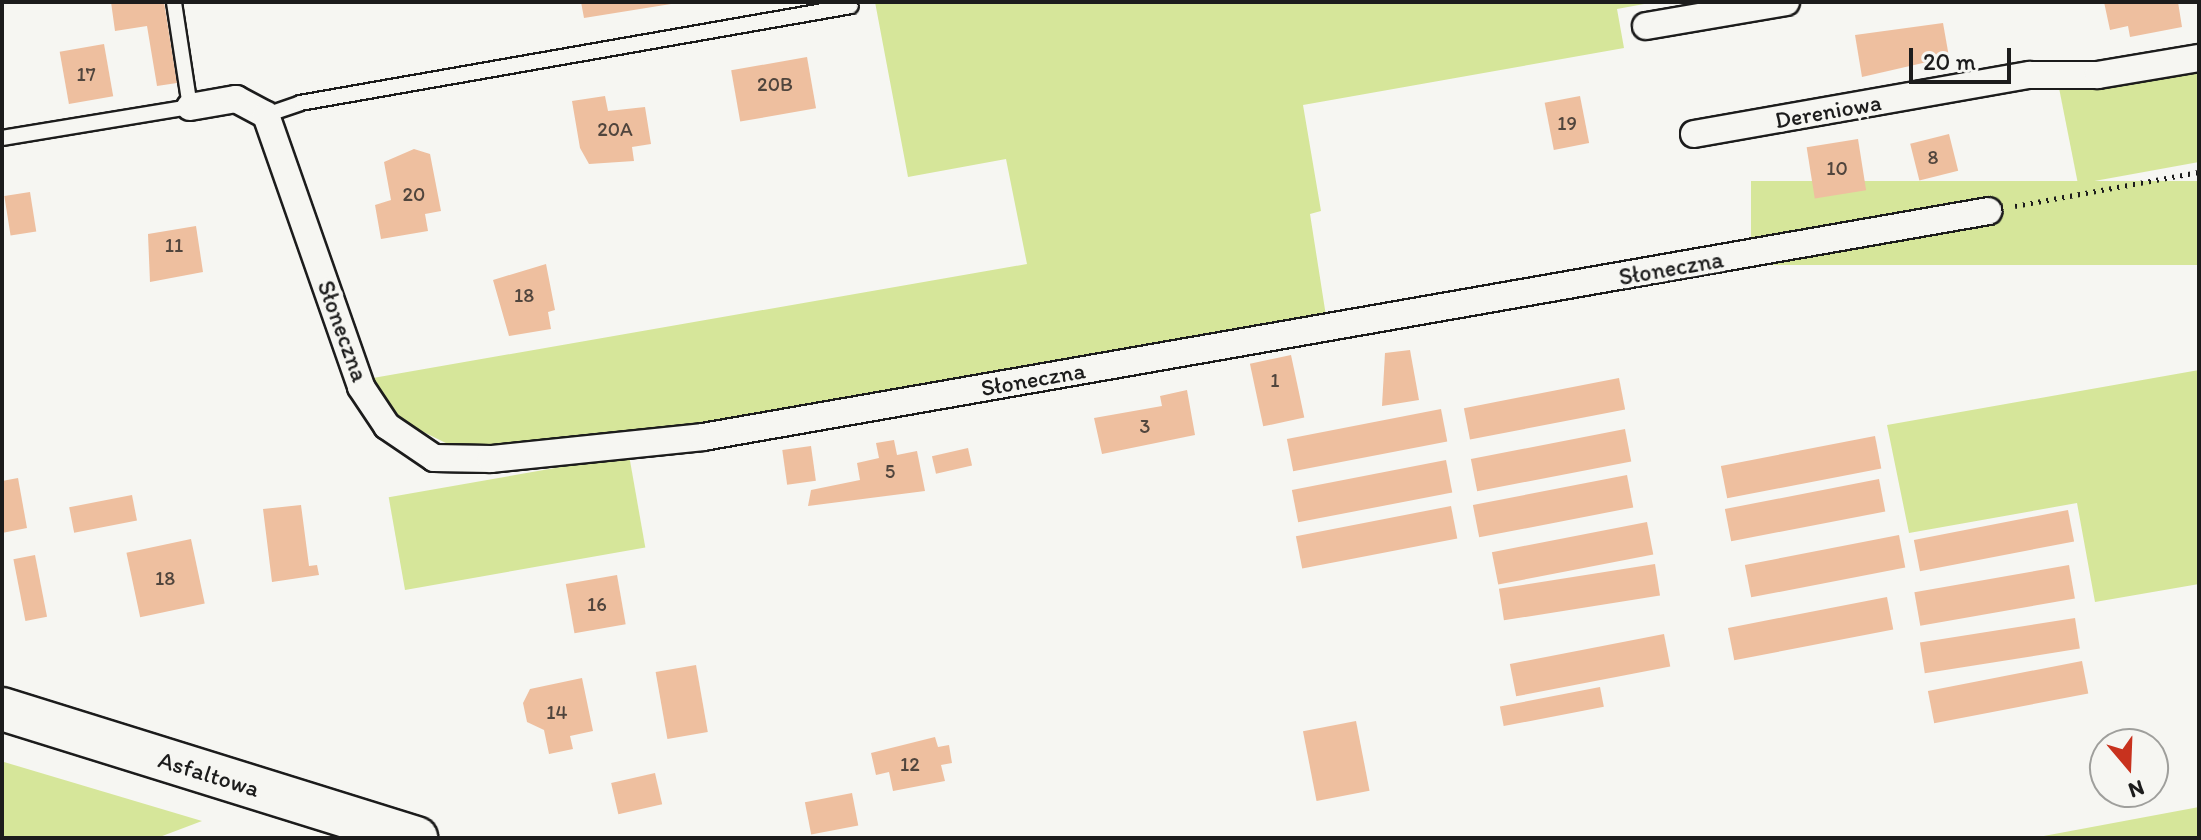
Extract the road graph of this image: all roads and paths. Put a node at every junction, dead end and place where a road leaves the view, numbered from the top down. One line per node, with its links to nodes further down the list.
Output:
1 (174, 2): 6 (lane)
2 (1786, 2): 4 (street)
3 (851, 6): 7 (lane)
4 (1646, 26)
5 (2199, 58): 8 (street, Dereniowa)
6 (190, 107): 7 (street); 9 (lane)
7 (266, 115): 11 (street, Słoneczna)
8 (1694, 134)
9 (2, 138)
10 (2199, 172): 11 (path)
11 (1988, 211)
12 (2, 709): 13 (main road, Asfaltowa)
13 (345, 828): 14 (main road, Asfaltowa)
14 (416, 838)

